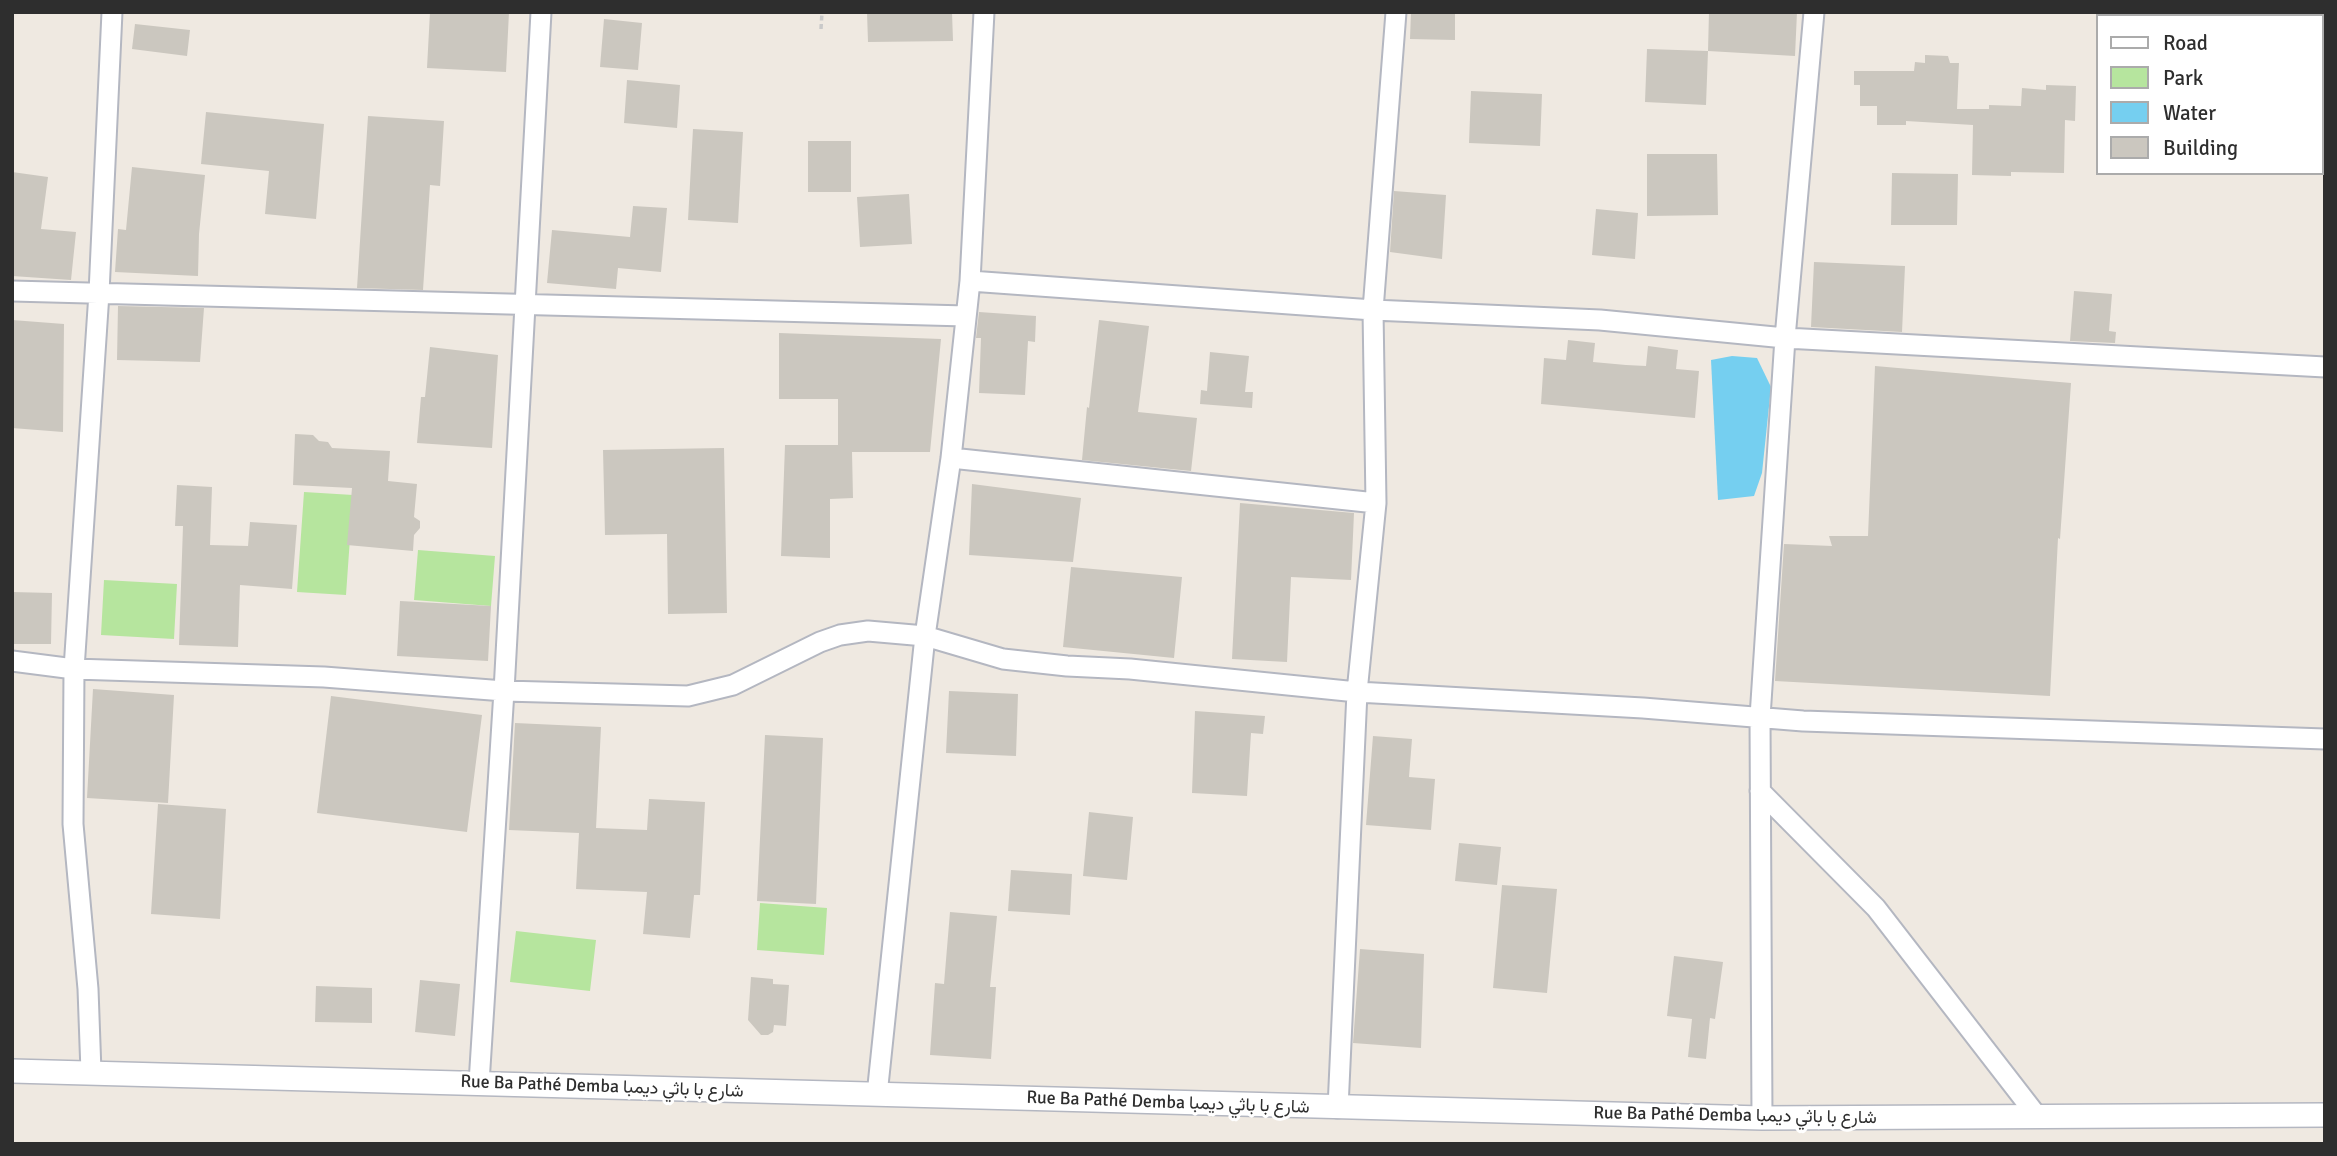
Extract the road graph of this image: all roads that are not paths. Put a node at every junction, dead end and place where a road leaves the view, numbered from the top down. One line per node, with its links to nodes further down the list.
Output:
1 (112, 12): 8 (street)
2 (541, 12): 9 (street)
3 (984, 12): 6 (street)
4 (1396, 12): 10 (street)
5 (1814, 12): 12 (street)
6 (970, 281): 10 (street); 11 (street)
7 (12, 291): 8 (street)
8 (99, 293): 9 (street); 18 (street)
9 (525, 304): 11 (street); 19 (street)
10 (1373, 310): 12 (street); 15 (street)
11 (967, 316): 14 (street)
12 (1785, 338): 13 (street); 21 (street)
13 (2325, 367)
14 (951, 458): 15 (street); 16 (street)
15 (1376, 503): 20 (street)
16 (925, 636): 19 (street); 20 (street); 27 (street)
17 (12, 661): 18 (street)
18 (74, 669): 19 (street); 25 (street)
19 (504, 691): 26 (street)
20 (1357, 692): 21 (street); 28 (street)
21 (1760, 718): 22 (street); 23 (street)
22 (2325, 739)
23 (1760, 790): 30 (street); 31 (street)
24 (12, 1071): 25 (street, Rue Ba Pathé Demba شارع با باثي ديمبا)
25 (91, 1072): 26 (street, Rue Ba Pathé Demba شارع با باثي ديمبا)
26 (479, 1083): 27 (street, Rue Ba Pathé Demba شارع با باثي ديمبا)
27 (877, 1095): 28 (street, Rue Ba Pathé Demba شارع با باثي ديمبا)
28 (1338, 1108): 31 (street, Rue Ba Pathé Demba شارع با باثي ديمبا)
29 (2325, 1115): 30 (street, Rue Ba Pathé Demba شارع با باثي ديمبا)
30 (2037, 1116): 31 (street, Rue Ba Pathé Demba شارع با باثي ديمبا)
31 (1762, 1118)

